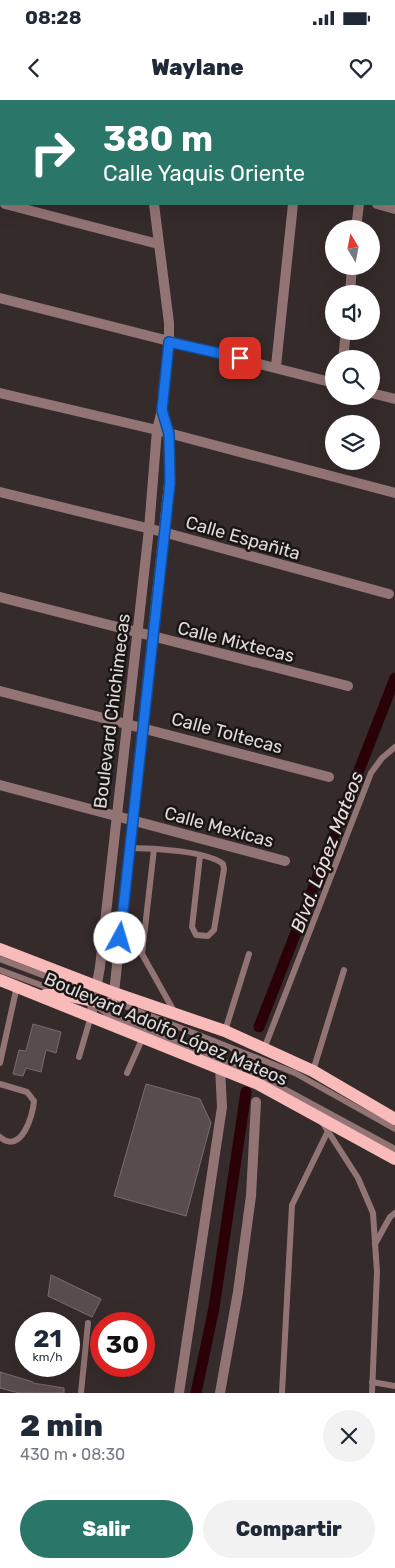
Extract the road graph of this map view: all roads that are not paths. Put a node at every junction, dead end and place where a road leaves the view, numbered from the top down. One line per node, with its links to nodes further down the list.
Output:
1 (10, 205): 8 (street)
2 (154, 205): 8 (street, Boulevard Chichimecas)
3 (293, 205): 11 (street)
4 (359, 205): 7 (street)
5 (381, 205): 6 (street)
6 (395, 209)
7 (357, 220)
8 (158, 244): 10 (street, Boulevard Chichimecas)
9 (0, 298): 10 (street)
10 (169, 342): 11 (street); 16 (street, Boulevard Chichimecas)
11 (276, 366): 12 (street)
12 (325, 380)
13 (0, 393): 17 (street)
14 (380, 395): 15 (street)
15 (395, 399)
16 (162, 410): 17 (street, Boulevard Chichimecas); 18 (street, Boulevard Chichimecas)
17 (157, 430): 18 (street); 21 (street, Boulevard Chichimecas)
18 (169, 434): 20 (street); 22 (street, Boulevard Chichimecas)
19 (0, 492): 21 (street, Calle Españita)
20 (395, 494)
21 (149, 529): 22 (street, Calle Españita); 25 (street, Boulevard Chichimecas)
22 (164, 532): 23 (street, Calle Españita); 26 (street, Boulevard Chichimecas)
23 (389, 594)
24 (0, 597): 25 (street, Calle Mixtecas)
25 (137, 632): 26 (street, Calle Mixtecas); 29 (street, Boulevard Chichimecas)
26 (152, 637): 27 (street, Calle Mixtecas); 30 (street, Boulevard Chichimecas)
27 (348, 686)
28 (0, 690): 29 (street, Calle Toltecas)
29 (126, 722): 30 (street, Calle Toltecas); 34 (street, Boulevard Chichimecas)
30 (142, 726): 32 (street, Calle Toltecas); 35 (street, Boulevard Chichimecas)
31 (395, 747): 54 (lane)
32 (329, 777)
33 (0, 785): 34 (street, Calle Mexicas)
34 (116, 816): 35 (street, Calle Mexicas); 49 (street, Boulevard Chichimecas)
35 (133, 820): 36 (street, Boulevard Chichimecas); 39 (street, Calle Mexicas)
36 (130, 848): 37 (lane); 50 (street, Boulevard Chichimecas)
37 (154, 848): 38 (lane); 51 (lane)
38 (200, 856): 38 (lane)
39 (285, 861)
40 (0, 949): 49 (main road, Boulevard Adolfo López Mateos)
41 (249, 954): 52 (lane)
42 (0, 959): 49 (lane)
43 (0, 970): 48 (lane)
44 (344, 970): 58 (lane)
45 (0, 980): 46 (main road, Boulevard Adolfo López Mateos)
46 (17, 986): 47 (main road, Boulevard Adolfo López Mateos); 56 (lane)
47 (40, 996): 48 (main road); 49 (main road, Boulevard Adolfo López Mateos)
48 (70, 996): 49 (main road)
49 (95, 1000): 50 (main road, Boulevard Adolfo López Mateos); 50 (main road, Boulevard Adolfo López Mateos); 55 (lane)
50 (111, 1007): 51 (main road, Boulevard Adolfo López Mateos); 53 (main road, Boulevard Adolfo López Mateos); 64 (lane); 67 (lane)
51 (175, 1013): 52 (main road, Boulevard Adolfo López Mateos)
52 (225, 1031): 54 (main road, Boulevard Adolfo López Mateos)
53 (143, 1037): 57 (main road, Boulevard Adolfo López Mateos); 59 (lane)
54 (264, 1050): 58 (main road, Boulevard Adolfo López Mateos)
55 (79, 1058)
56 (0, 1063)
57 (220, 1068): 62 (main road, Boulevard Adolfo López Mateos); 75 (street)
58 (313, 1071): 63 (main road, Boulevard Adolfo López Mateos)
59 (127, 1073)
60 (0, 1084): 66 (lane)
61 (256, 1102): 76 (street)
62 (319, 1116): 65 (lane); 68 (main road, Boulevard Adolfo López Mateos)
63 (395, 1119)
64 (395, 1129)
65 (328, 1131): 70 (lane); 77 (lane)
66 (0, 1137)
67 (395, 1149)
68 (395, 1159)
69 (395, 1213): 70 (lane)
70 (375, 1245): 72 (lane)
71 (88, 1323): 74 (lane)
72 (372, 1382): 73 (lane); 78 (lane)
73 (395, 1386)
74 (82, 1393)
75 (179, 1393)
76 (220, 1393)
77 (282, 1393)
78 (372, 1393)

